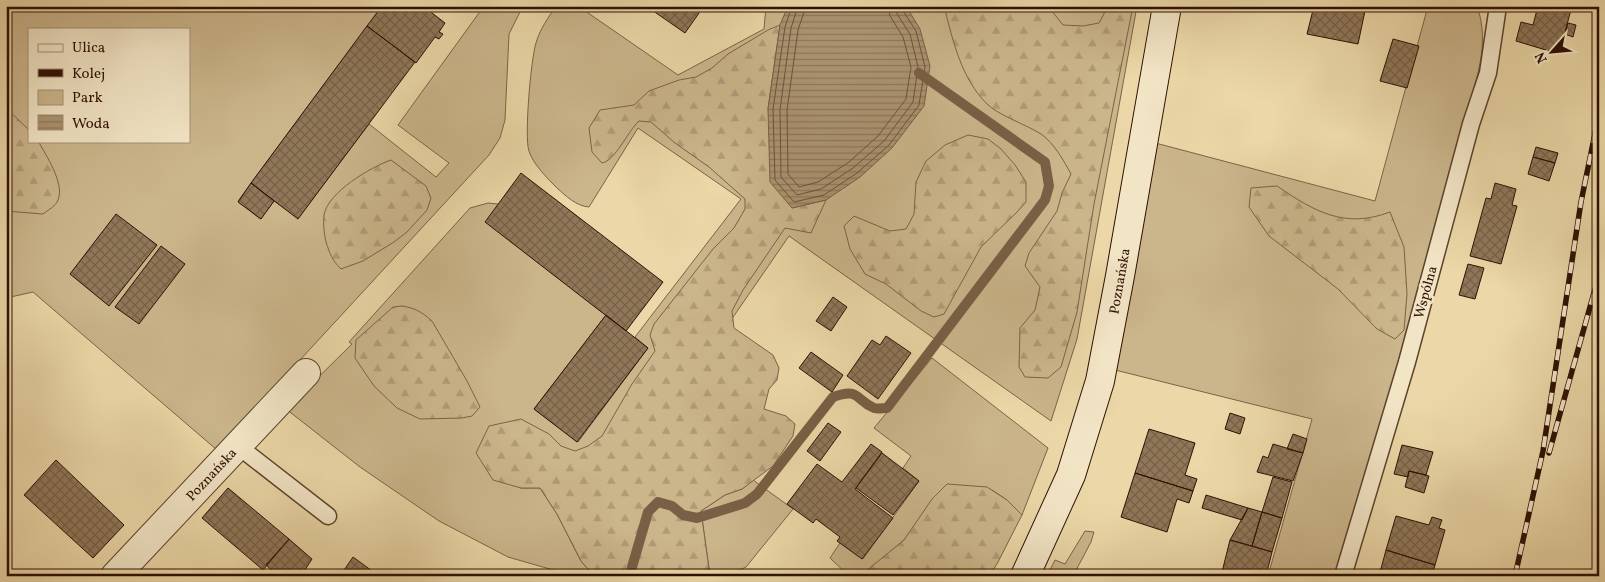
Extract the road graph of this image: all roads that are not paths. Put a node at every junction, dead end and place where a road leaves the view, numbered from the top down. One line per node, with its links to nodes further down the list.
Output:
1 (1167, 6): 6 (main road, Poznańska)
2 (1498, 6): 10 (lane, Wspólna)
3 (306, 373): 4 (main road, Poznańska)
4 (238, 446): 5 (lane); 7 (main road, Poznańska)
5 (328, 516)
6 (1039, 547): 8 (main road, Poznańska); 9 (main road, Poznańska)
7 (115, 576)
8 (1020, 576)
9 (1025, 576)
10 (1343, 576)

